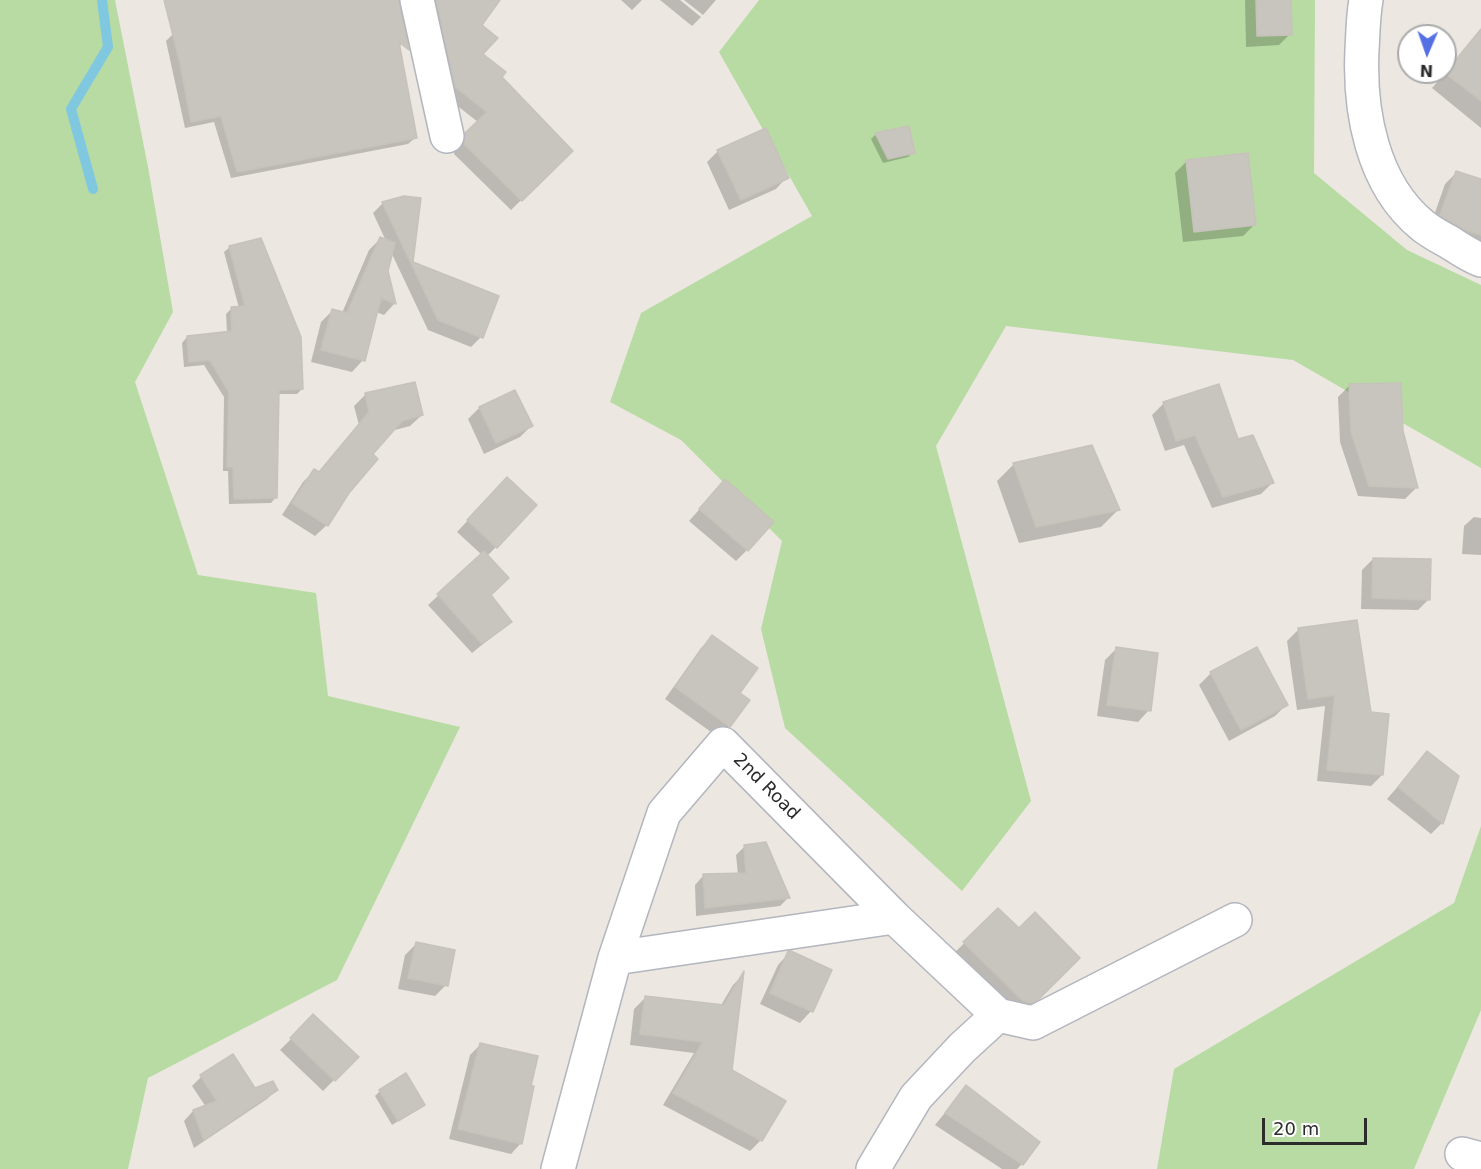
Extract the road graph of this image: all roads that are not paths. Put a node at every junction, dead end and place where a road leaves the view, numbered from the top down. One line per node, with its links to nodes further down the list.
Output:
1 (417, 0): 3 (street)
2 (1366, 0): 4 (street)
3 (447, 136)
4 (1481, 260)
5 (894, 916): 7 (street); 7 (street, 2nd Road); 8 (street, 2nd Road)
6 (1234, 920): 8 (street)
7 (615, 958): 9 (street, 2nd Road)
8 (998, 1015): 10 (street)
9 (558, 1169)
10 (873, 1169)

